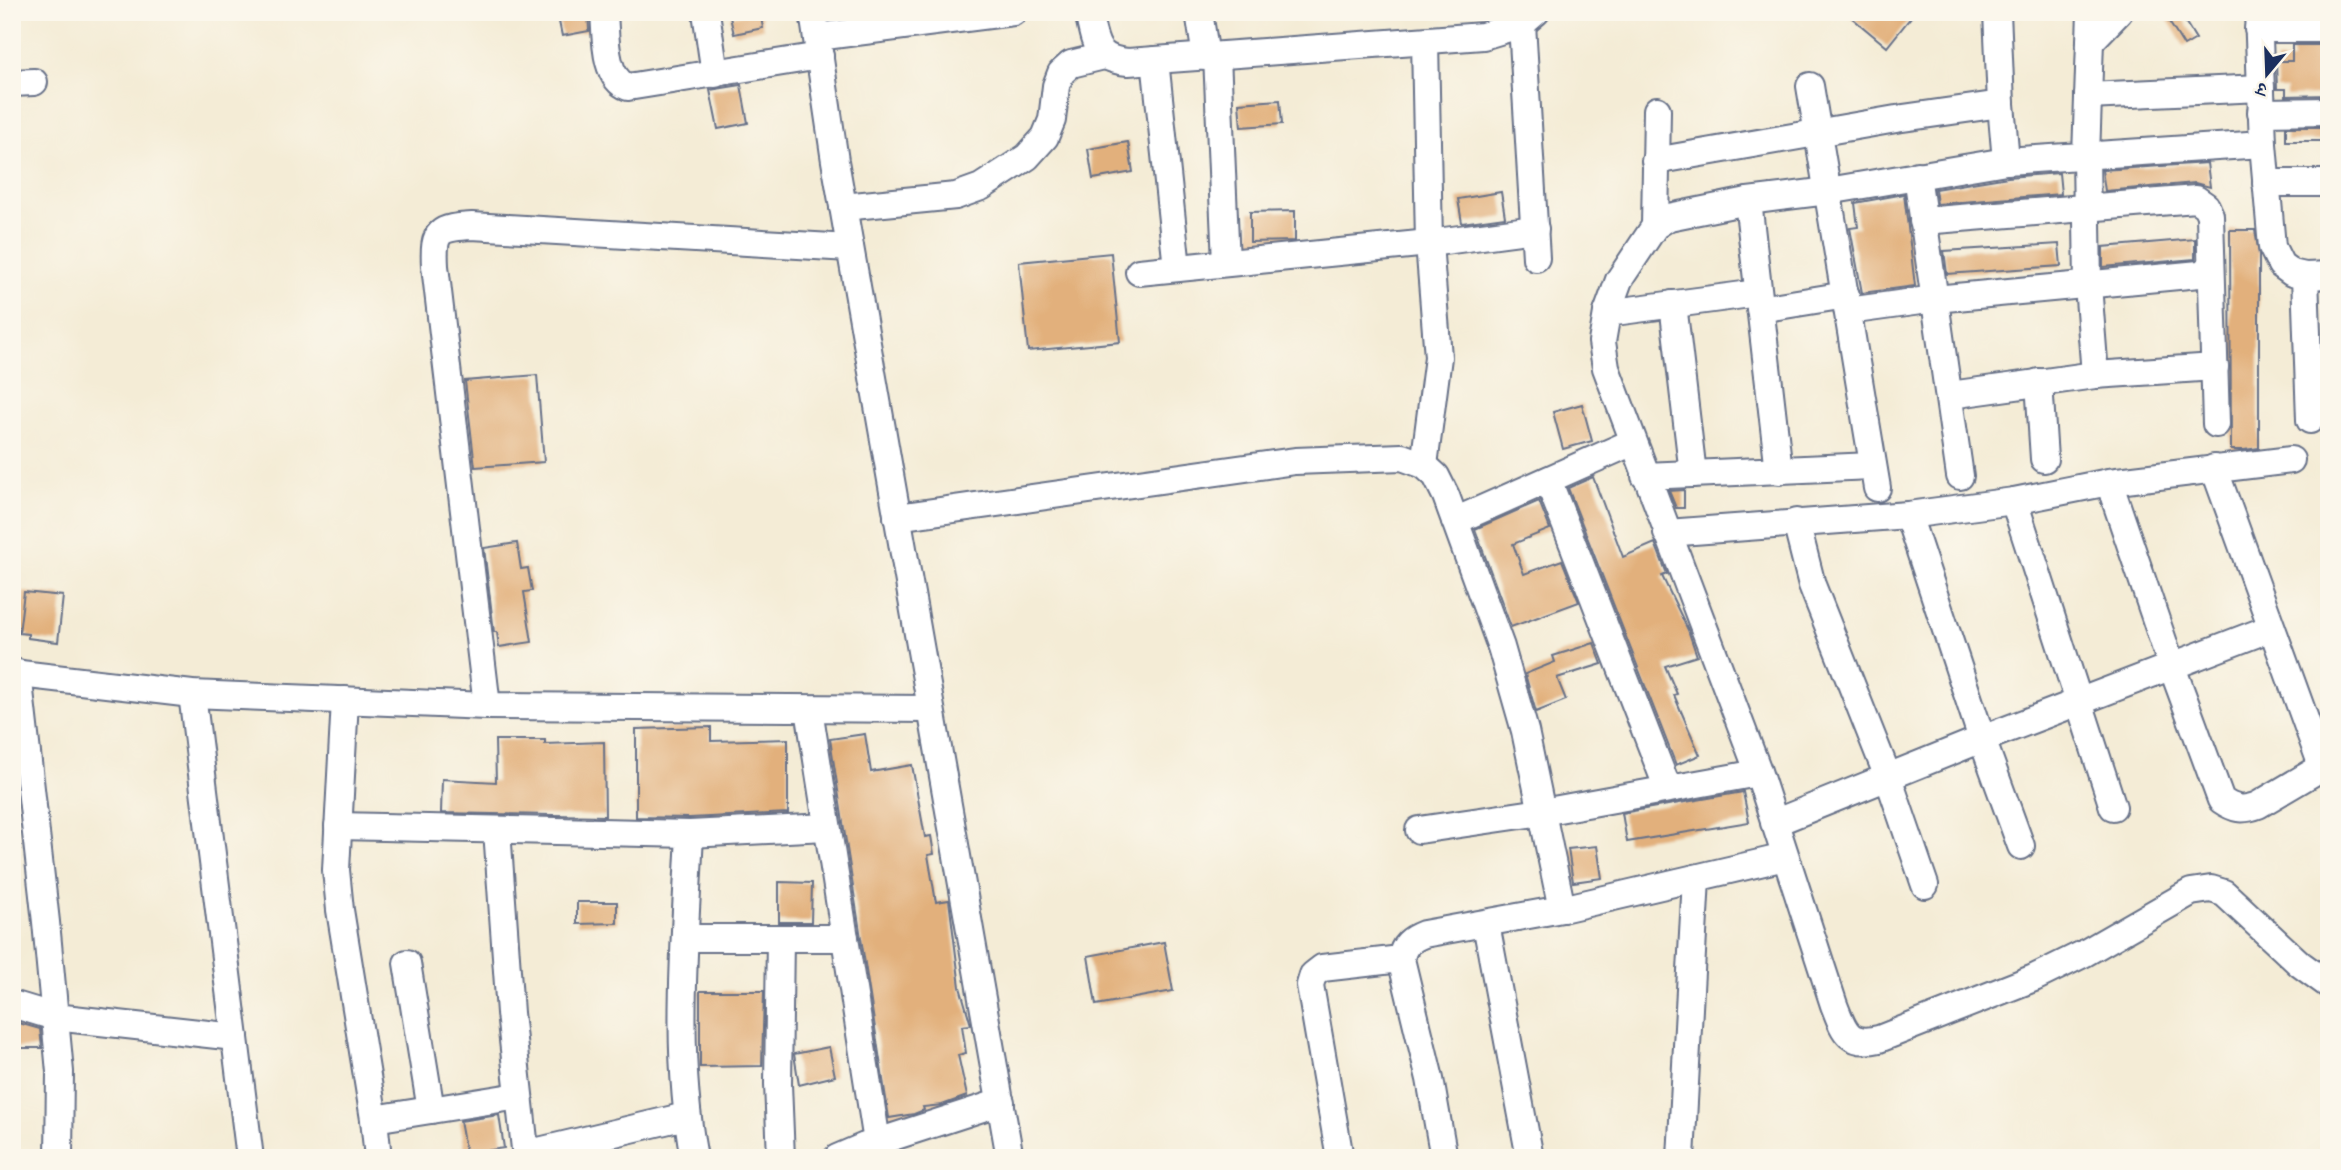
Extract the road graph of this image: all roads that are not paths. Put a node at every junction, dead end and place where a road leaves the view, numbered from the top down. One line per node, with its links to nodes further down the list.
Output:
1 (604, 12): 19 (street)
2 (706, 12): 19 (street)
3 (1013, 12): 13 (street)
4 (1088, 12): 16 (street)
5 (1199, 12): 17 (street)
6 (1997, 12): 23 (street)
7 (2091, 12): 15 (street)
8 (2119, 12): 15 (street)
9 (1529, 18): 11 (street); 40 (street)
10 (2258, 21): 12 (street); 22 (street)
11 (1480, 24): 14 (street)
12 (2329, 29)
13 (817, 35): 19 (street); 36 (street)
14 (1425, 41): 17 (street); 41 (street)
15 (2090, 42): 21 (street)
16 (1104, 56): 18 (street); 36 (street)
17 (1211, 56): 18 (street); 44 (street)
18 (1155, 60): 45 (street)
19 (715, 74)
20 (1810, 86): 26 (street)
21 (2088, 96): 22 (street); 28 (street)
22 (2261, 100): 25 (street); 27 (street)
23 (2001, 104): 26 (street); 30 (street)
24 (1657, 110): 29 (street)
25 (2329, 111)
26 (1817, 133): 29 (street); 34 (street)
27 (2263, 144): 28 (street); 32 (street)
28 (2086, 156): 30 (street); 37 (street)
29 (1654, 161): 39 (street)
30 (2006, 161): 31 (street)
31 (1917, 175): 34 (street); 38 (street)
32 (2266, 183): 33 (street); 48 (street)
33 (2329, 183)
34 (1828, 191): 35 (street); 52 (street)
35 (1748, 201): 39 (street); 51 (street)
36 (843, 207): 42 (street)
37 (2087, 207): 38 (street); 47 (street); 49 (street)
38 (1923, 221): 50 (street)
39 (1655, 226): 54 (street)
40 (1535, 229): 41 (street); 43 (street)
41 (1429, 243): 44 (street); 64 (street)
42 (850, 248): 74 (street); 84 (street)
43 (1536, 258)
44 (1226, 263): 45 (street)
45 (1177, 268): 46 (street)
46 (1139, 272)
47 (2210, 273): 49 (street); 55 (street)
48 (2317, 275): 59 (street)
49 (2088, 285): 50 (street); 56 (street)
50 (1935, 299): 52 (street); 58 (street)
51 (1759, 301): 52 (street); 53 (street); 66 (street)
52 (1847, 303): 66 (street)
53 (1673, 304): 54 (street); 67 (street)
54 (1607, 313): 61 (street)
55 (2215, 367): 56 (street); 60 (street)
56 (2095, 375): 57 (street)
57 (2039, 383): 58 (street); 62 (street)
58 (1950, 395): 69 (street)
59 (2311, 420)
60 (2216, 424)
61 (1633, 442): 68 (street); 70 (street)
62 (2044, 459)
63 (2291, 460): 65 (street)
64 (1424, 465): 74 (street); 75 (street)
65 (2214, 468): 71 (street); 78 (street)
66 (1779, 471): 67 (street)
67 (1693, 474): 68 (street)
68 (1645, 476): 77 (street)
69 (1960, 476)
70 (1548, 480): 75 (street); 91 (street)
71 (2109, 481): 72 (street); 79 (street)
72 (2014, 501): 73 (street); 83 (street)
73 (1908, 515): 76 (street); 87 (street)
74 (897, 517): 86 (street)
75 (1455, 521): 93 (street)
76 (1796, 522): 77 (street); 90 (street)
77 (1667, 533): 89 (street)
78 (2271, 628): 79 (street); 88 (street)
79 (2172, 667): 83 (street); 88 (street)
80 (15, 673): 81 (street); 113 (street)
81 (192, 694): 82 (street); 114 (street)
82 (345, 700): 84 (street); 95 (street)
83 (2078, 703): 87 (street); 92 (street)
84 (487, 706): 85 (street)
85 (809, 709): 86 (street); 96 (street)
86 (930, 709): 116 (street)
87 (1982, 739): 90 (street); 100 (street)
88 (2325, 764)
89 (1758, 773): 91 (street); 94 (street)
90 (1888, 777): 94 (street); 103 (street)
91 (1668, 789): 93 (street)
92 (2113, 807)
93 (1542, 812): 98 (street); 104 (street)
94 (1774, 823): 101 (street)
95 (338, 826): 97 (street); 119 (street)
96 (825, 827): 99 (street); 106 (street)
97 (497, 830): 99 (street); 115 (street)
98 (1419, 830)
99 (690, 834): 107 (street)
100 (2021, 846)
101 (1785, 857): 102 (street); 111 (street)
102 (1696, 877): 104 (street); 132 (street)
103 (1925, 885)
104 (1562, 909): 105 (street)
105 (1486, 923): 109 (street); 131 (street)
106 (845, 938): 108 (street); 120 (street)
107 (685, 939): 108 (street); 118 (street)
108 (780, 939): 126 (street)
109 (1401, 959): 129 (street); 130 (street)
110 (407, 963): 117 (street)
111 (2329, 985)
112 (12, 1004): 113 (street)
113 (55, 1017): 114 (street); 122 (street)
114 (235, 1037): 123 (street)
115 (518, 1096): 117 (street); 121 (street)
116 (1001, 1102): 120 (street); 128 (street)
117 (431, 1110): 119 (street)
118 (686, 1116): 121 (street); 125 (street)
119 (374, 1119): 124 (street)
120 (877, 1142): 127 (street)
121 (526, 1156)
122 (59, 1158)
123 (250, 1158)
124 (378, 1158)
125 (694, 1158)
126 (781, 1158)
127 (837, 1158)
128 (1010, 1158)
129 (1340, 1158)
130 (1444, 1158)
131 (1530, 1158)
132 (1681, 1158)

